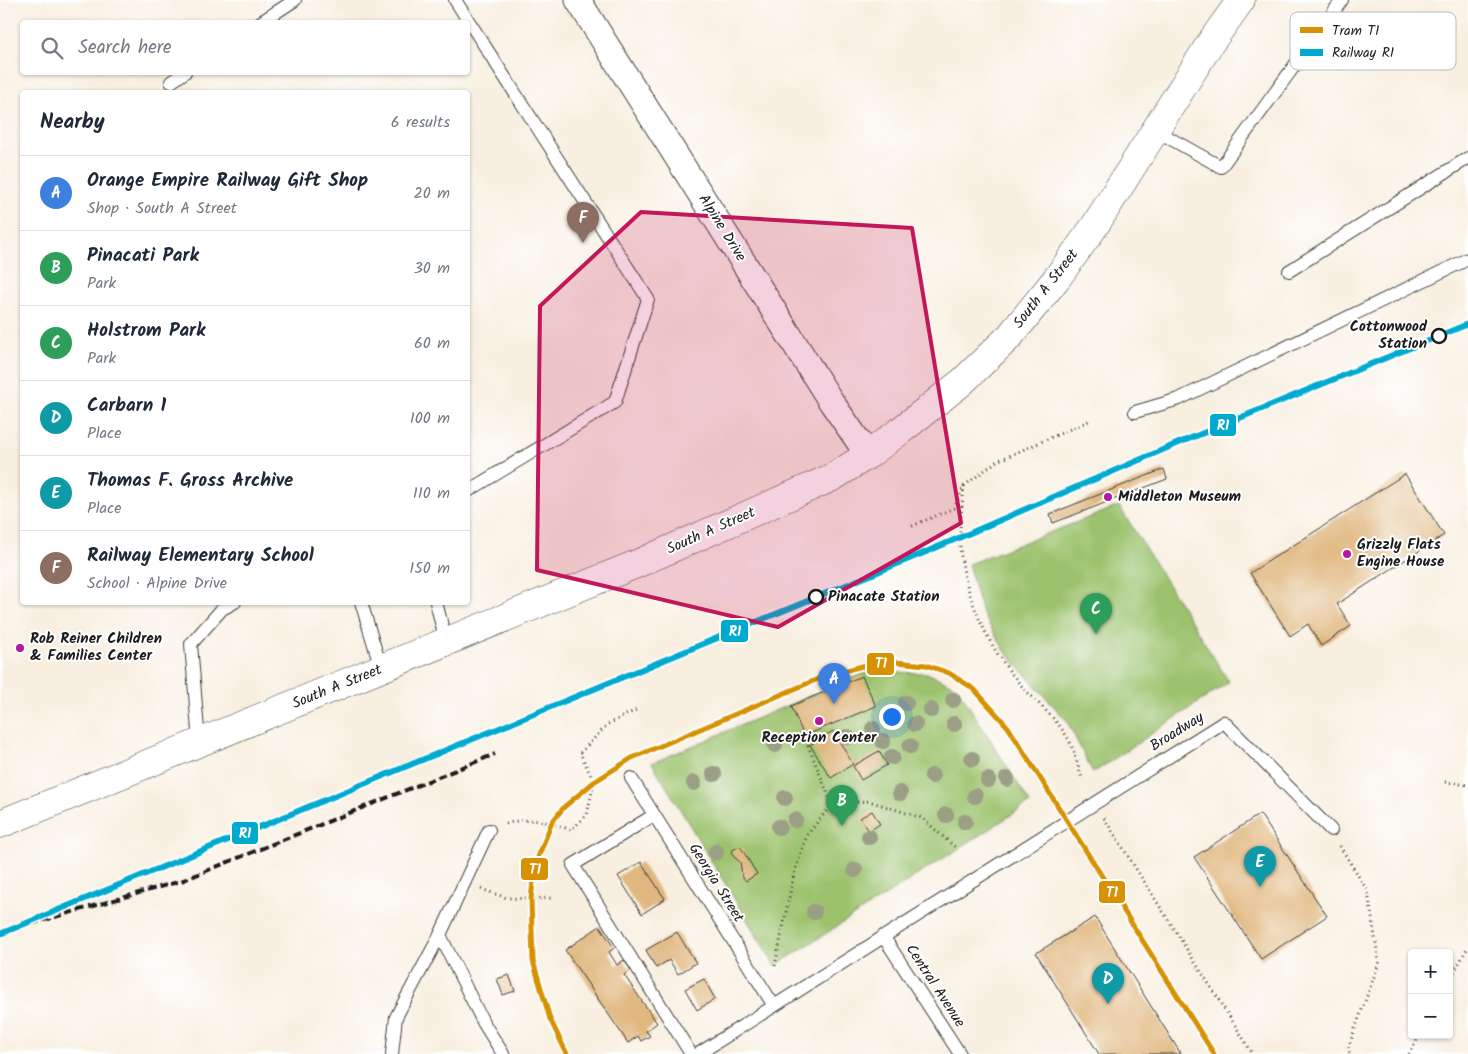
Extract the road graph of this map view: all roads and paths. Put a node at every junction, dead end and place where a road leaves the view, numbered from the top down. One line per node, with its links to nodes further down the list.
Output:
1 (295, 0): 7 (lane)
2 (455, 0): 8 (lane)
3 (578, 0): 19 (street, Alpine Drive)
4 (1241, 0): 13 (main road, South A Street)
5 (1342, 0): 6 (lane)
6 (1333, 12)
7 (264, 20)
8 (468, 20)
9 (470, 23): 21 (lane)
10 (1291, 70): 13 (lane)
11 (181, 75): 12 (lane)
12 (171, 82)
13 (1155, 130): 19 (main road, South A Street)
14 (1468, 158): 16 (lane)
15 (1468, 259): 17 (lane)
16 (1288, 271)
17 (1135, 412)
18 (1091, 420): 20 (path)
19 (868, 455): 26 (main road, South A Street)
20 (964, 486): 22 (path); 32 (path)
21 (470, 490)
22 (912, 526)
23 (229, 605): 30 (lane)
24 (362, 605): 27 (lane)
25 (437, 605): 26 (lane)
26 (446, 642): 27 (main road, South A Street)
27 (381, 668): 30 (main road, South A Street)
28 (638, 709): 39 (path)
29 (804, 736): 35 (path)
30 (199, 743): 38 (main road, South A Street)
31 (631, 778): 37 (lane, Georgia Street)
32 (1082, 778)
33 (1445, 782): 34 (path)
34 (1468, 785)
35 (832, 804): 41 (path); 47 (path)
36 (1094, 804): 40 (lane, Broadway); 45 (lane, Broadway); 56 (path)
37 (654, 815): 49 (lane, Georgia Street); 53 (lane)
38 (0, 824)
39 (489, 830): 42 (lane)
40 (1331, 830): 57 (path)
41 (957, 849)
42 (464, 884): 43 (path); 44 (lane)
43 (553, 898)
44 (440, 935): 51 (lane); 52 (lane)
45 (883, 936): 49 (lane, Broadway); 55 (lane, Central Avenue)
46 (1468, 947): 48 (path)
47 (775, 966)
48 (1453, 974)
49 (774, 1006): 54 (lane, Broadway)
50 (1418, 1039): 58 (path)
51 (392, 1054)
52 (503, 1054)
53 (691, 1054)
54 (698, 1054)
55 (960, 1054)
56 (1253, 1054)
57 (1350, 1054)
58 (1410, 1054)

